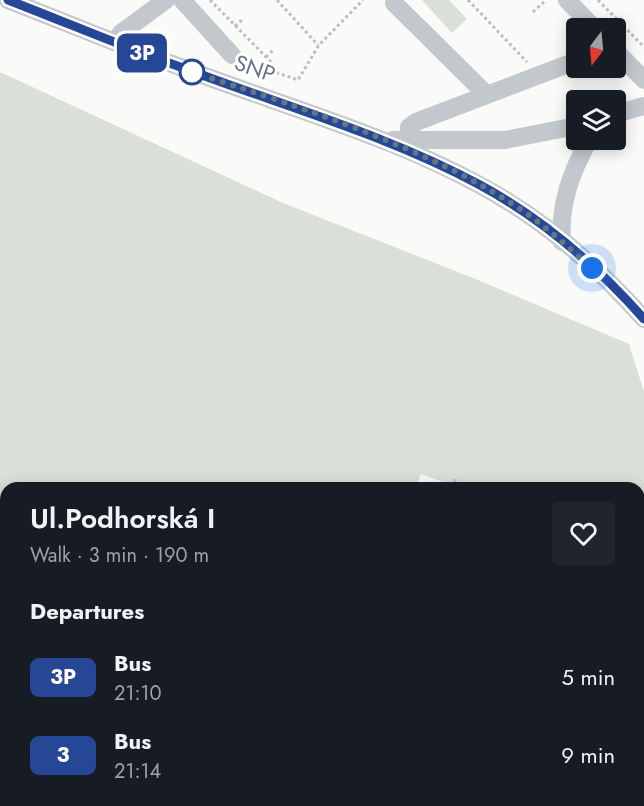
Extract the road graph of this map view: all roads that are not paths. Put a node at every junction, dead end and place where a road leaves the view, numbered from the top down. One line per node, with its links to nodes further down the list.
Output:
1 (8, 0): 7 (street, SNP)
2 (166, 0): 7 (street)
3 (182, 0): 8 (street, SNP)
4 (567, 0): 6 (street)
5 (394, 3): 12 (street)
6 (584, 18)
7 (115, 42): 16 (street, SNP)
8 (232, 55)
9 (626, 61): 11 (street)
10 (566, 65): 12 (street)
11 (644, 80)
12 (487, 95): 17 (street)
13 (644, 106): 14 (street)
14 (626, 111)
15 (566, 128): 17 (street, SNP)
16 (379, 139): 17 (street, SNP); 19 (street, SNP)
17 (409, 141)
18 (584, 150): 19 (street)
19 (562, 242): 20 (street, SNP)
20 (644, 319)

